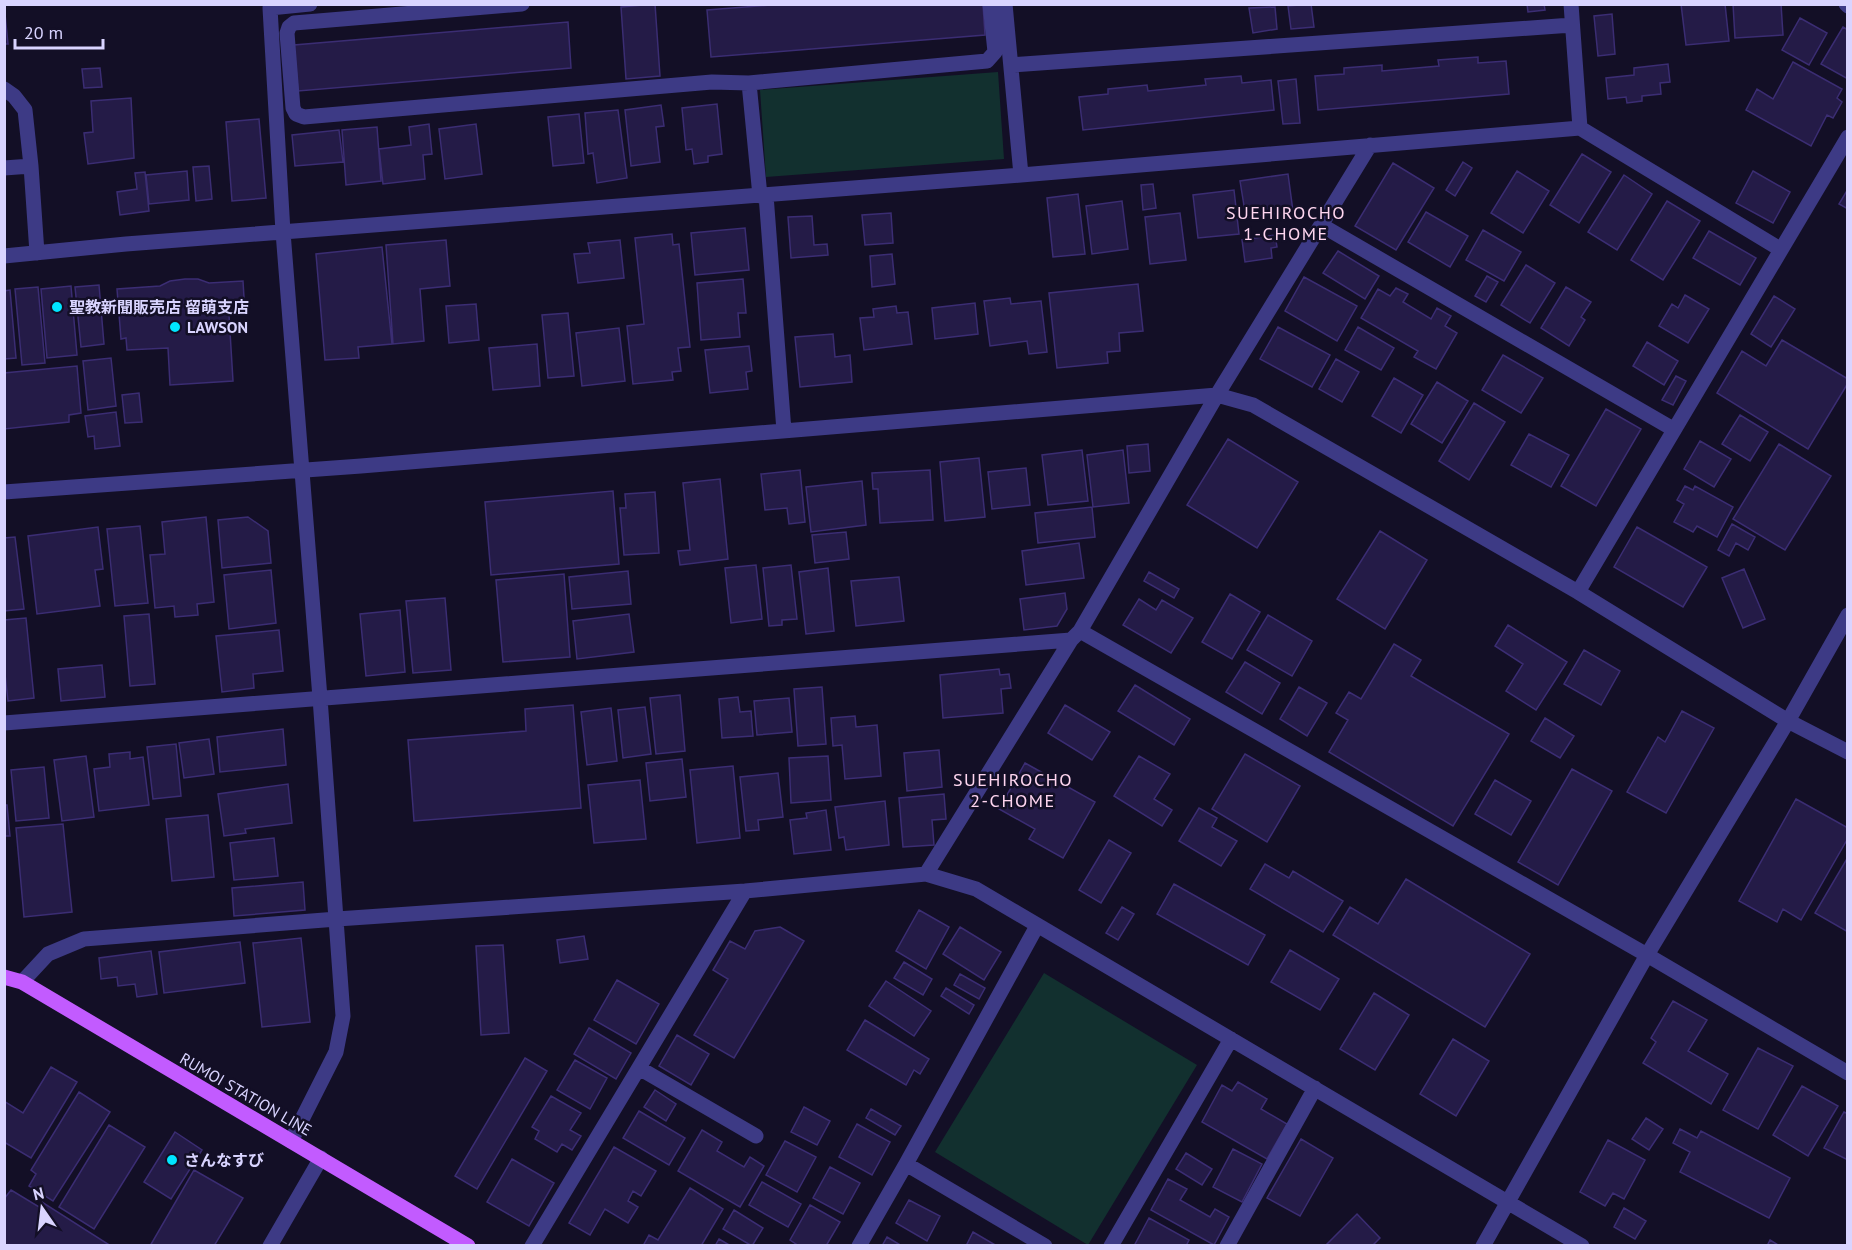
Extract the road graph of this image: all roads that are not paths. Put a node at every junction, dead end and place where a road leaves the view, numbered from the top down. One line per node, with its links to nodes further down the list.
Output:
1 (310, 4): 18 (street)
2 (522, 4): 8 (street)
3 (990, 4): 8 (street)
4 (1005, 4): 7 (street)
5 (1571, 4): 6 (street)
6 (1572, 25): 7 (street); 10 (street)
7 (1011, 65): 15 (street)
8 (749, 83): 16 (street)
9 (4, 89): 13 (street)
10 (1580, 128): 12 (street); 19 (street)
11 (1848, 137): 19 (street)
12 (1370, 145): 15 (street); 17 (street)
13 (31, 166): 14 (street); 20 (street)
14 (4, 168)
15 (1021, 176): 16 (street)
16 (763, 195): 18 (street); 24 (street)
17 (1321, 225): 22 (street); 23 (street)
18 (282, 232): 20 (street); 25 (street)
19 (1780, 249): 23 (street)
20 (37, 253): 21 (street)
21 (4, 256)
22 (1217, 395): 24 (street); 27 (street); 29 (street)
23 (1673, 429): 27 (street)
24 (784, 431): 25 (street)
25 (301, 471): 26 (street); 30 (street)
26 (4, 492)
27 (1578, 592): 31 (street)
28 (1848, 615): 31 (street)
29 (1076, 635): 30 (street); 34 (street); 38 (street)
30 (320, 698): 32 (street); 36 (street)
31 (1788, 721): 33 (street); 38 (street)
32 (4, 723)
33 (1848, 752)
34 (926, 874): 35 (street); 37 (street)
35 (745, 891): 36 (street); 42 (street)
36 (337, 919): 40 (street); 46 (street)
37 (1037, 926): 41 (street); 48 (street)
38 (1647, 955): 43 (street); 49 (street)
39 (4, 977): 40 (main road, RUMOI STATION LINE)
40 (22, 982): 46 (main road, RUMOI STATION LINE)
41 (1231, 1039): 44 (street); 55 (street)
42 (639, 1068): 45 (street); 52 (street)
43 (1848, 1073)
44 (1314, 1088): 49 (street); 56 (street)
45 (756, 1136)
46 (291, 1141): 47 (main road, RUMOI STATION LINE)
47 (321, 1158): 50 (street); 51 (main road, RUMOI STATION LINE)
48 (906, 1164): 53 (street); 54 (street)
49 (1508, 1202): 57 (street); 58 (street)
50 (270, 1245)
51 (468, 1245)
52 (532, 1245)
53 (859, 1245)
54 (1045, 1245)
55 (1111, 1245)
56 (1227, 1245)
57 (1483, 1245)
58 (1582, 1245)

